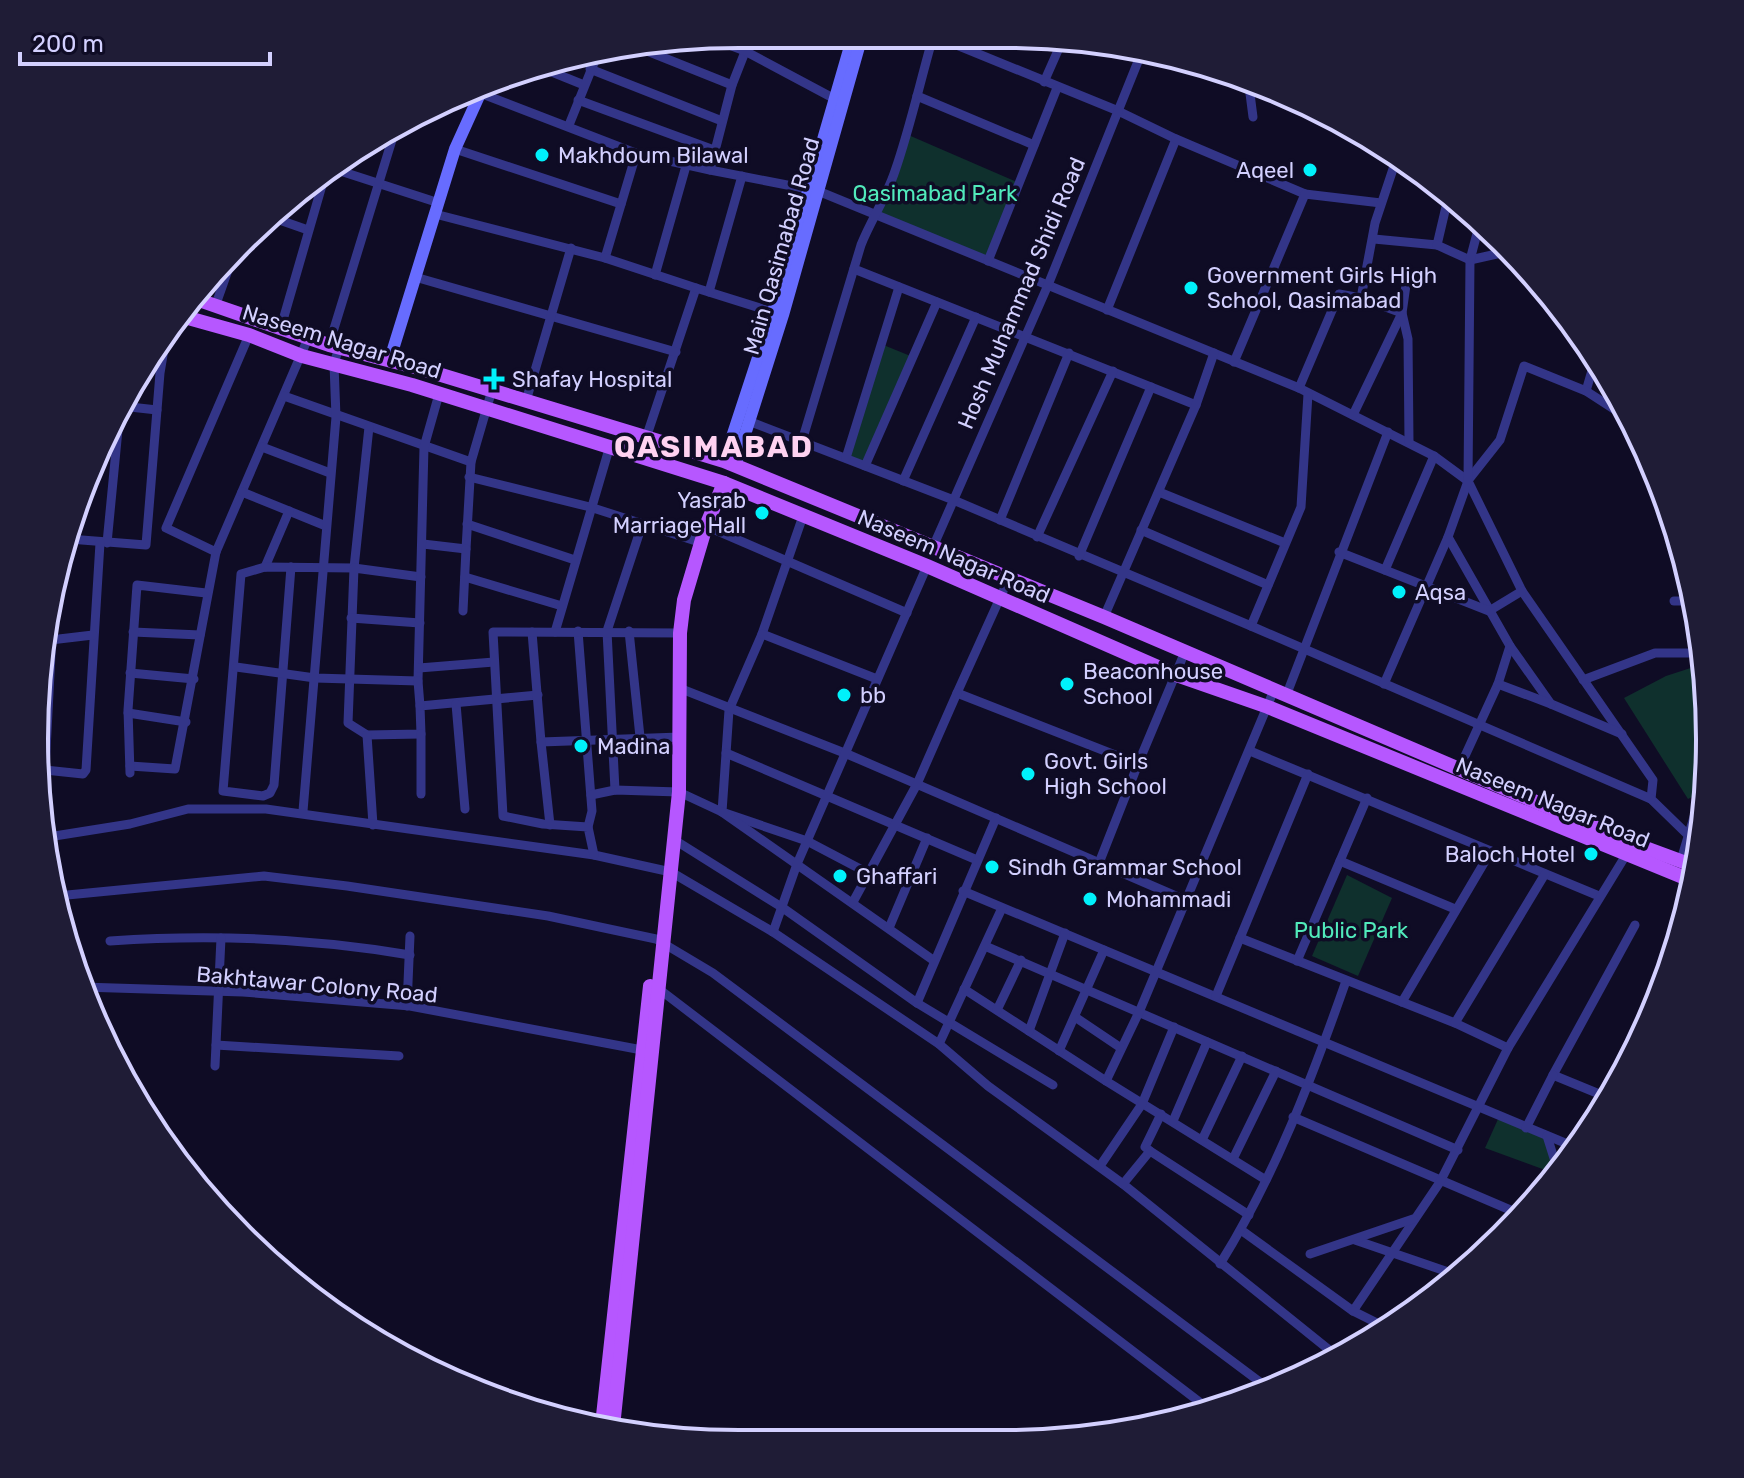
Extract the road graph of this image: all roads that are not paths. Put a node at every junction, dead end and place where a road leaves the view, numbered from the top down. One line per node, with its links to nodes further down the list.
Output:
1 (737, 48): 8 (street)
2 (746, 48): 8 (street)
3 (849, 48): 21 (main road, Main Qasimabad Road)
4 (858, 48): 41 (main road, Main Qasimabad Road)
5 (932, 48): 20 (street)
6 (962, 48): 14 (street)
7 (1058, 50): 14 (street)
8 (745, 51): 16 (street); 21 (street)
9 (653, 54): 16 (street)
10 (1138, 61): 24 (street, Hosh Muhammad Shidi Road)
11 (593, 64): 12 (street)
12 (590, 69): 15 (street); 26 (street)
13 (555, 73): 15 (street)
14 (1044, 82): 17 (street)
15 (584, 85): 22 (street)
16 (732, 85): 26 (street)
17 (1057, 88): 24 (street); 30 (street)
18 (1250, 94): 25 (street)
19 (491, 95): 27 (street)
20 (917, 96): 30 (street); 47 (street)
21 (833, 98): 41 (main road, Main Qasimabad Road)
22 (578, 100): 27 (street); 32 (street)
23 (474, 101): 31 (main road)
24 (1116, 110): 28 (street); 62 (street, Hosh Muhammad Shidi Road)
25 (1253, 117)
26 (722, 121): 32 (street)
27 (569, 125): 34 (street)
28 (1176, 139): 42 (street); 71 (street)
29 (391, 142): 39 (street)
30 (1034, 145): 57 (street)
31 (455, 149): 44 (street); 46 (main road)
32 (714, 150): 36 (street)
33 (634, 161): 44 (street)
34 (686, 166): 36 (street); 60 (street)
35 (1393, 167): 43 (street)
36 (710, 170): 38 (street)
37 (344, 172): 39 (street)
38 (742, 176): 41 (street); 66 (street)
39 (377, 182): 46 (street); 81 (street)
40 (321, 189): 49 (street)
41 (813, 190): 47 (street); 73 (main road, Main Qasimabad Road)
42 (1305, 194): 43 (street); 88 (street)
43 (1381, 203): 51 (street)
44 (621, 204): 55 (street)
45 (1446, 207): 52 (street)
46 (437, 208): 53 (street); 61 (main road)
47 (878, 215): 57 (street); 58 (street)
48 (281, 221): 49 (street)
49 (308, 230): 77 (street)
50 (1477, 234): 56 (street)
51 (1374, 239): 52 (street); 67 (street)
52 (1437, 245): 56 (street)
53 (571, 248): 55 (street); 74 (street)
54 (1498, 254): 56 (street)
55 (605, 258): 60 (street)
56 (1470, 260): 126 (street)
57 (988, 261): 62 (street)
58 (854, 269): 64 (street); 112 (street)
59 (226, 275): 70 (street)
60 (655, 275): 65 (street)
61 (415, 277): 74 (street); 87 (main road)
62 (1048, 285): 71 (street); 80 (street, Hosh Muhammad Shidi Road)
63 (1406, 285): 72 (street)
64 (899, 287): 69 (street); 119 (street)
65 (696, 288): 66 (street); 82 (street)
66 (709, 292): 73 (street)
67 (1361, 298): 72 (street); 94 (street)
68 (204, 301): 70 (main road, Naseem Nagar Road)
69 (937, 302): 75 (street); 122 (street)
70 (216, 304): 77 (main road, Naseem Nagar Road)
71 (1107, 310): 84 (street)
72 (1402, 313): 104 (street); 114 (street)
73 (778, 314): 107 (main road, Main Qasimabad Road); 121 (main road, Main Qasimabad Road)
74 (551, 315): 82 (street); 98 (street)
75 (976, 317): 80 (street); 125 (street)
76 (191, 319): 78 (main road, Naseem Nagar Road)
77 (281, 327): 79 (main road, Naseem Nagar Road)
78 (249, 335): 86 (main road, Naseem Nagar Road); 149 (street)
79 (309, 336): 81 (main road, Naseem Nagar Road); 86 (street)
80 (1026, 336): 83 (street); 130 (street, Hosh Muhammad Shidi Road)
81 (334, 346): 87 (main road, Naseem Nagar Road); 89 (street)
82 (676, 352): 111 (street)
83 (1069, 353): 90 (street); 134 (street)
84 (1214, 353): 88 (street); 100 (street)
85 (164, 355): 103 (street)
86 (302, 356): 89 (main road, Naseem Nagar Road); 97 (street)
87 (390, 359): 93 (main road, Naseem Nagar Road)
88 (1234, 362): 94 (street)
89 (334, 364): 96 (main road, Naseem Nagar Road); 105 (street)
90 (1113, 371): 92 (street); 140 (street)
91 (1591, 374): 95 (street)
92 (1151, 387): 100 (street); 151 (street)
93 (492, 390): 98 (main road, Naseem Nagar Road); 102 (street)
94 (1304, 391): 104 (street); 145 (street)
95 (1586, 391): 99 (street); 126 (street)
96 (439, 394): 102 (main road, Naseem Nagar Road); 116 (street)
97 (284, 396): 105 (street); 115 (street)
98 (526, 401): 106 (main road, Naseem Nagar Road)
99 (1607, 401)
100 (1196, 405): 129 (street)
101 (132, 409): 103 (street)
102 (485, 409): 113 (main road, Naseem Nagar Road); 120 (street)
103 (157, 410): 143 (street)
104 (1353, 415): 109 (street)
105 (336, 417): 108 (street); 123 (street)
106 (596, 422): 111 (main road, Naseem Nagar Road); 113 (main road)
107 (751, 422): 112 (street); 121 (main road, Main Qasimabad Road)
108 (369, 427): 116 (street); 158 (street)
109 (1388, 432): 114 (street); 150 (street)
110 (117, 437): 143 (street)
111 (646, 438): 121 (main road, Naseem Nagar Road)
112 (802, 441): 119 (street)
113 (589, 442): 117 (main road, Naseem Nagar Road)
114 (1409, 442): 118 (street)
115 (262, 447): 123 (street); 128 (street)
116 (424, 447): 120 (street); 146 (street)
117 (609, 449): 127 (main road, Naseem Nagar Road); 131 (street)
118 (1434, 456): 126 (street); 159 (street)
119 (846, 458): 122 (street)
120 (471, 462): 124 (street)
121 (729, 463): 147 (main road, Naseem Nagar Road)
122 (865, 466): 125 (street)
123 (330, 473): 137 (street)
124 (469, 477): 131 (street); 135 (street)
125 (903, 481): 130 (street)
126 (1468, 481): 141 (street); 166 (street)
127 (724, 483): 133 (main road, Naseem Nagar Road); 138 (main road)
128 (242, 492): 132 (street); 149 (street)
129 (1159, 492): 139 (street); 145 (street)
130 (951, 499): 134 (street); 147 (street, Hosh Muhammad Shidi Road)
131 (590, 507): 136 (street); 152 (street)
132 (289, 511): 137 (street); 155 (street)
133 (803, 516): 153 (street); 154 (main road, Naseem Nagar Road)
134 (1000, 520): 140 (street)
135 (467, 524): 148 (street); 152 (street)
136 (642, 525): 144 (street); 180 (street)
137 (326, 526): 157 (street)
138 (706, 526): 144 (main road); 153 (street)
139 (1141, 530): 160 (street); 164 (street)
140 (1037, 537): 151 (street)
141 (1448, 537): 165 (street); 173 (street)
142 (78, 540): 143 (street)
143 (104, 543): 187 (street)
144 (702, 543): 185 (main road)
145 (1285, 543): 164 (street)
146 (423, 544): 148 (street); 161 (street)
147 (933, 547): 154 (main road); 163 (main road, Naseem Nagar Road)
148 (466, 549): 162 (street)
149 (216, 552): 167 (street)
150 (1339, 552): 159 (street); 191 (street)
151 (1079, 556): 160 (street)
152 (575, 560): 171 (street)
153 (786, 563): 174 (street); 186 (street)
154 (927, 566): 168 (main road, Naseem Nagar Road); 174 (street)
155 (265, 567): 156 (street); 195 (street)
156 (291, 567): 157 (street); 198 (street)
157 (322, 567): 158 (street); 201 (street)
158 (354, 568): 161 (street); 176 (street)
159 (1385, 570): 165 (street)
160 (1124, 573): 175 (street); 178 (street)
161 (421, 577): 177 (street)
162 (465, 577): 171 (street); 172 (street)
163 (1009, 578): 168 (street); 175 (main road, Naseem Nagar Road)
164 (1268, 585): 178 (street)
165 (1425, 586): 173 (street); 206 (street)
166 (1522, 591): 173 (street); 204 (street)
167 (206, 593): 182 (street); 188 (street)
168 (1000, 601): 199 (main road, Naseem Nagar Road); 209 (street)
169 (1674, 601): 170 (street)
170 (1682, 601)
171 (562, 606): 184 (street)
172 (463, 611)
173 (1489, 611): 190 (street)
174 (907, 613): 203 (street)
175 (1104, 617): 193 (main road, Naseem Nagar Road)
176 (351, 618): 177 (street); 200 (street)
177 (420, 623): 196 (street)
178 (1251, 626): 191 (street)
179 (578, 631): 180 (street); 184 (street); 227 (street)
180 (607, 631): 181 (street); 226 (street)
181 (629, 631): 185 (street); 224 (street)
182 (133, 632): 188 (street); 197 (street)
183 (532, 632): 184 (street); 194 (street); 211 (street)
184 (555, 632)
185 (680, 633): 208 (main road)
186 (762, 634): 203 (street); 217 (street)
187 (93, 635): 189 (street); 234 (street)
188 (200, 635): 202 (street)
189 (55, 640)
190 (1510, 646): 207 (street); 214 (street)
191 (1303, 650): 206 (street); 210 (street)
192 (1690, 653): 204 (street)
193 (1184, 654): 199 (street); 210 (main road, Naseem Nagar Road)
194 (494, 662): 196 (street); 212 (street)
195 (236, 667): 198 (street); 198 (street)
196 (419, 668): 205 (street)
197 (130, 673): 202 (street); 218 (street)
198 (282, 673): 201 (street)
199 (1176, 675): 216 (main road, Naseem Nagar Road); 232 (street)
200 (347, 677): 201 (street); 205 (street); 223 (street)
201 (315, 678): 245 (street)
202 (194, 679): 219 (street)
203 (877, 679): 231 (street)
204 (1583, 680): 222 (street)
205 (418, 681): 215 (street)
206 (1384, 684): 220 (street)
207 (1498, 684): 214 (street); 220 (street)
208 (679, 688): 217 (street); 225 (main road)
209 (957, 693): 232 (street); 236 (street)
210 (1280, 693): 216 (street); 233 (main road, Naseem Nagar Road)
211 (538, 695): 212 (street); 228 (street)
212 (495, 699): 213 (street); 250 (street)
213 (456, 704): 215 (street); 244 (street)
214 (1551, 704): 222 (street)
215 (420, 706): 221 (street)
216 (1268, 707): 229 (street); 258 (main road, Naseem Nagar Road)
217 (729, 710): 230 (street); 231 (street)
218 (128, 713): 219 (street); 219 (street)
219 (186, 722)
220 (1480, 724): 233 (street); 243 (street)
221 (421, 734): 223 (street); 239 (street)
222 (1622, 734): 243 (street)
223 (367, 735): 249 (street)
224 (640, 737): 225 (street); 226 (street)
225 (680, 737): 238 (main road)
226 (613, 739): 227 (street); 237 (street)
227 (586, 740): 228 (street); 240 (street)
228 (541, 742): 250 (street)
229 (1250, 751): 235 (street); 274 (street)
230 (726, 753): 241 (street); 246 (street)
231 (847, 754): 236 (street); 241 (street)
232 (1138, 764): 265 (street)
233 (1459, 769): 258 (main road, Naseem Nagar Road)
234 (49, 770)
235 (1308, 774): 242 (street); 285 (street)
236 (917, 784): 247 (street); 248 (street)
237 (615, 790): 238 (street); 240 (street)
238 (679, 792): 246 (street); 256 (main road)
239 (421, 794)
240 (591, 795): 251 (street)
241 (827, 796): 248 (street); 257 (street)
242 (1367, 798): 259 (street); 263 (street)
243 (1651, 799): 253 (street)
244 (465, 809)
245 (303, 811): 249 (street); 254 (street)
246 (722, 812): 257 (street); 266 (street)
247 (996, 818): 261 (street); 265 (street)
248 (893, 824): 255 (street); 268 (street)
249 (373, 825): 260 (street)
250 (550, 825): 251 (street)
251 (588, 827): 260 (street)
252 (1690, 828): 253 (street)
253 (1688, 835): 262 (street)
254 (55, 836)
255 (927, 838): 261 (street); 280 (street)
256 (673, 839): 267 (main road); 276 (street)
257 (807, 841): 266 (street); 268 (street)
258 (1629, 849): 262 (main road, Naseem Nagar Road); 270 (main road, Naseem Nagar Road); 273 (street)
259 (1491, 851): 269 (street); 278 (street)
260 (594, 855): 267 (street)
261 (977, 860): 271 (street)
262 (1681, 860): 264 (main road, Naseem Nagar Road)
263 (1340, 861): 278 (street); 293 (street)
264 (1685, 862)
265 (1099, 863): 274 (street)
266 (797, 864): 275 (street); 276 (street)
267 (671, 872): 281 (street); 287 (main road)
268 (866, 872): 275 (street)
269 (1545, 874): 273 (street); 310 (street)
270 (1683, 876)
271 (963, 891): 277 (street); 291 (street)
272 (66, 895): 287 (street)
273 (1599, 896): 318 (street)
274 (1185, 900): 294 (street)
275 (853, 902): 280 (street)
276 (783, 908): 281 (street); 304 (street)
277 (1002, 908): 282 (street); 288 (street)
278 (1455, 909): 303 (street)
279 (1635, 925): 325 (street)
280 (889, 928): 291 (street)
281 (773, 932): 315 (street)
282 (1065, 933): 289 (street); 295 (street)
283 (410, 936): 290 (street)
284 (221, 938): 286 (street); 290 (street); 301 (street)
285 (1240, 938): 293 (street); 302 (street)
286 (110, 941)
287 (660, 942): 298 (main road); 319 (main road); 359 (street)
288 (985, 946): 292 (street); 299 (street)
289 (1104, 950): 294 (street); 300 (street)
290 (410, 955): 305 (street)
291 (933, 960): 304 (street)
292 (1021, 960): 295 (street); 306 (street)
293 (1297, 961): 296 (street)
294 (1156, 971): 302 (street); 307 (street)
295 (1051, 972): 300 (street); 312 (street)
296 (1346, 981): 303 (street); 314 (street)
297 (95, 987): 301 (street, Bakhtawar Colony Road)
298 (659, 989): 360 (street); 362 (main road)
299 (964, 989): 306 (street); 309 (street)
300 (1088, 989): 307 (street); 308 (street)
301 (220, 991): 305 (street, Bakhtawar Colony Road); 316 (street)
302 (1216, 996): 314 (street)
303 (1402, 1002): 310 (street)
304 (917, 1003): 309 (street)
305 (407, 1006): 319 (street, Bakhtawar Colony Road)
306 (997, 1010): 312 (street)
307 (1140, 1010): 311 (street); 317 (street)
308 (1075, 1017): 317 (street); 320 (street)
309 (949, 1021): 315 (street); 327 (street)
310 (1455, 1023): 318 (street)
311 (1174, 1027): 313 (street); 330 (street)
312 (1029, 1031): 320 (street)
313 (1207, 1042): 322 (street); 334 (street)
314 (1325, 1042): 328 (street); 331 (street)
315 (939, 1044): 343 (street)
316 (216, 1045): 321 (street); 323 (street)
317 (1121, 1048): 326 (street)
318 (1508, 1048): 331 (street)
319 (642, 1050): 361 (main road)
320 (1059, 1051): 326 (street)
321 (399, 1056)
322 (1242, 1056): 324 (street); 337 (street)
323 (215, 1066)
324 (1276, 1071): 328 (street); 341 (street)
325 (1553, 1075): 329 (street); 335 (street)
326 (1106, 1081): 330 (street)
327 (1053, 1085)
328 (1308, 1086): 333 (street); 339 (street)
329 (1597, 1094)
330 (1142, 1104): 332 (street); 343 (street)
331 (1478, 1107): 335 (street); 339 (street)
332 (1161, 1114): 334 (street); 340 (street)
333 (1293, 1117): 344 (street); 345 (street)
334 (1173, 1121): 337 (street)
335 (1526, 1128): 336 (street)
336 (1547, 1136): 338 (street); 342 (street)
337 (1202, 1140): 341 (street)
338 (1565, 1143)
339 (1458, 1150): 345 (street)
340 (1150, 1151): 346 (street); 348 (street)
341 (1233, 1159): 344 (street)
342 (1554, 1159)
343 (1100, 1166): 346 (street)
344 (1266, 1180): 348 (street)
345 (1440, 1182): 347 (street); 349 (street)
346 (1123, 1184): 354 (street)
347 (1511, 1210)
348 (1249, 1215): 350 (street)
349 (1413, 1219): 351 (street); 352 (street)
350 (1241, 1230): 354 (street); 356 (street)
351 (1354, 1240): 352 (street); 353 (street)
352 (1390, 1253): 355 (street); 356 (street)
353 (1310, 1254)
354 (1220, 1264): 358 (street)
355 (1446, 1271)
356 (1353, 1311): 357 (street)
357 (1375, 1322)
358 (1328, 1349)
359 (1259, 1381)
360 (1199, 1402)
361 (603, 1417)
362 (614, 1419)

